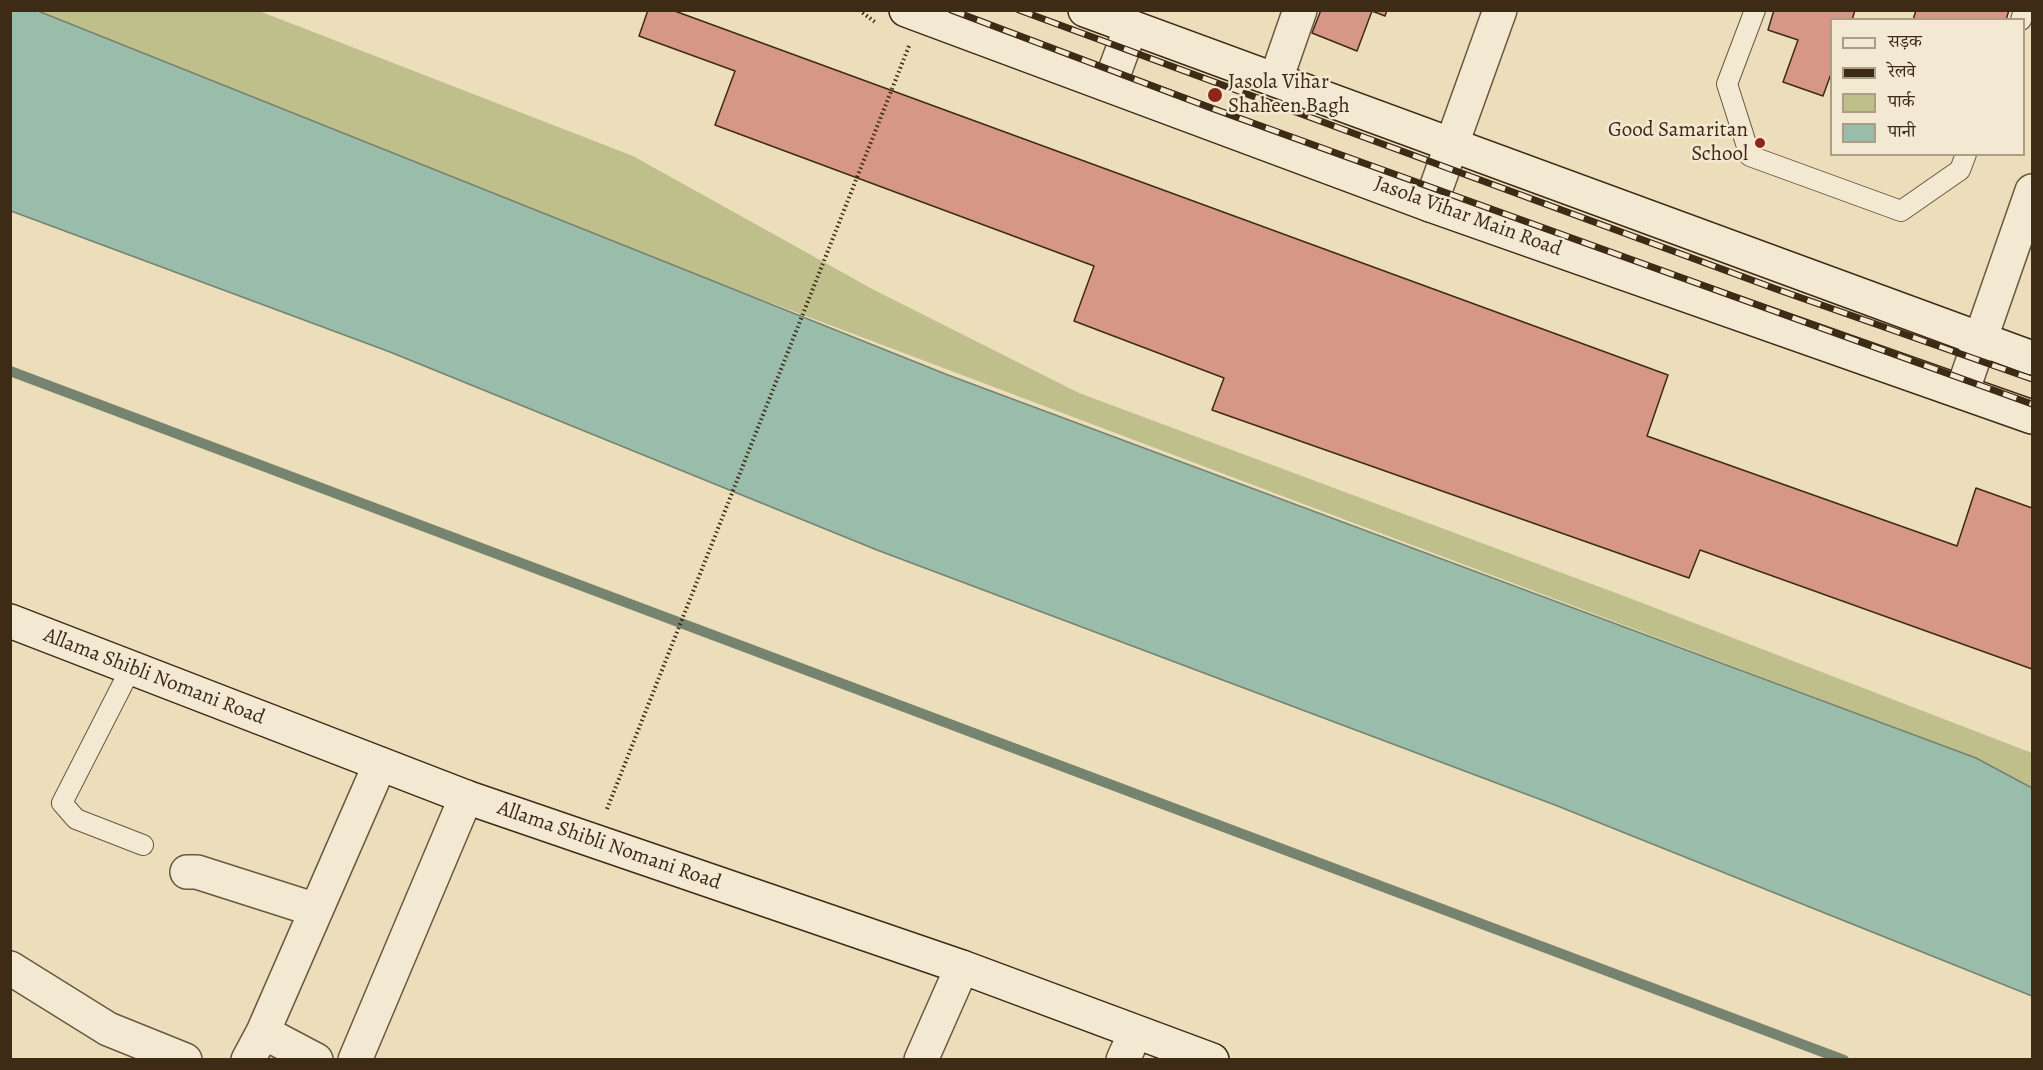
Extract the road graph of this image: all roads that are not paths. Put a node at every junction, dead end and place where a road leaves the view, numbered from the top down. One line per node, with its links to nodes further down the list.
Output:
1 (906, 10): 8 (street, Jasola Vihar Main Road)
2 (1085, 10): 6 (street)
3 (1300, 10): 7 (street)
4 (1500, 10): 9 (street)
5 (1755, 10): 10 (lane)
6 (1131, 27): 7 (street); 8 (street)
7 (1276, 79): 9 (street)
8 (1110, 84): 12 (street, Jasola Vihar Main Road)
9 (1451, 142): 12 (street); 13 (street)
10 (1965, 156)
11 (2032, 190): 13 (street)
12 (1430, 205): 15 (street, Jasola Vihar Main Road)
13 (1980, 339): 14 (street); 15 (street)
14 (2032, 358)
15 (1962, 392): 16 (street, Jasola Vihar Main Road)
16 (2032, 417)
17 (10, 621): 18 (street, Allama Shibli Nomani Road)
18 (131, 668): 19 (street, Allama Shibli Nomani Road); 21 (lane)
19 (380, 764): 20 (street, Allama Shibli Nomani Road); 23 (street)
20 (466, 797): 24 (street, Allama Shibli Nomani Road); 28 (street)
21 (143, 845)
22 (187, 872): 23 (street)
23 (316, 910): 26 (street)
24 (962, 967): 27 (street, Allama Shibli Nomani Road); 31 (street)
25 (10, 968): 29 (street)
26 (255, 1046): 30 (street)
27 (1129, 1046): 32 (street, Allama Shibli Nomani Road)
28 (361, 1058)
29 (185, 1059)
30 (316, 1059)
31 (921, 1059)
32 (1212, 1059)

